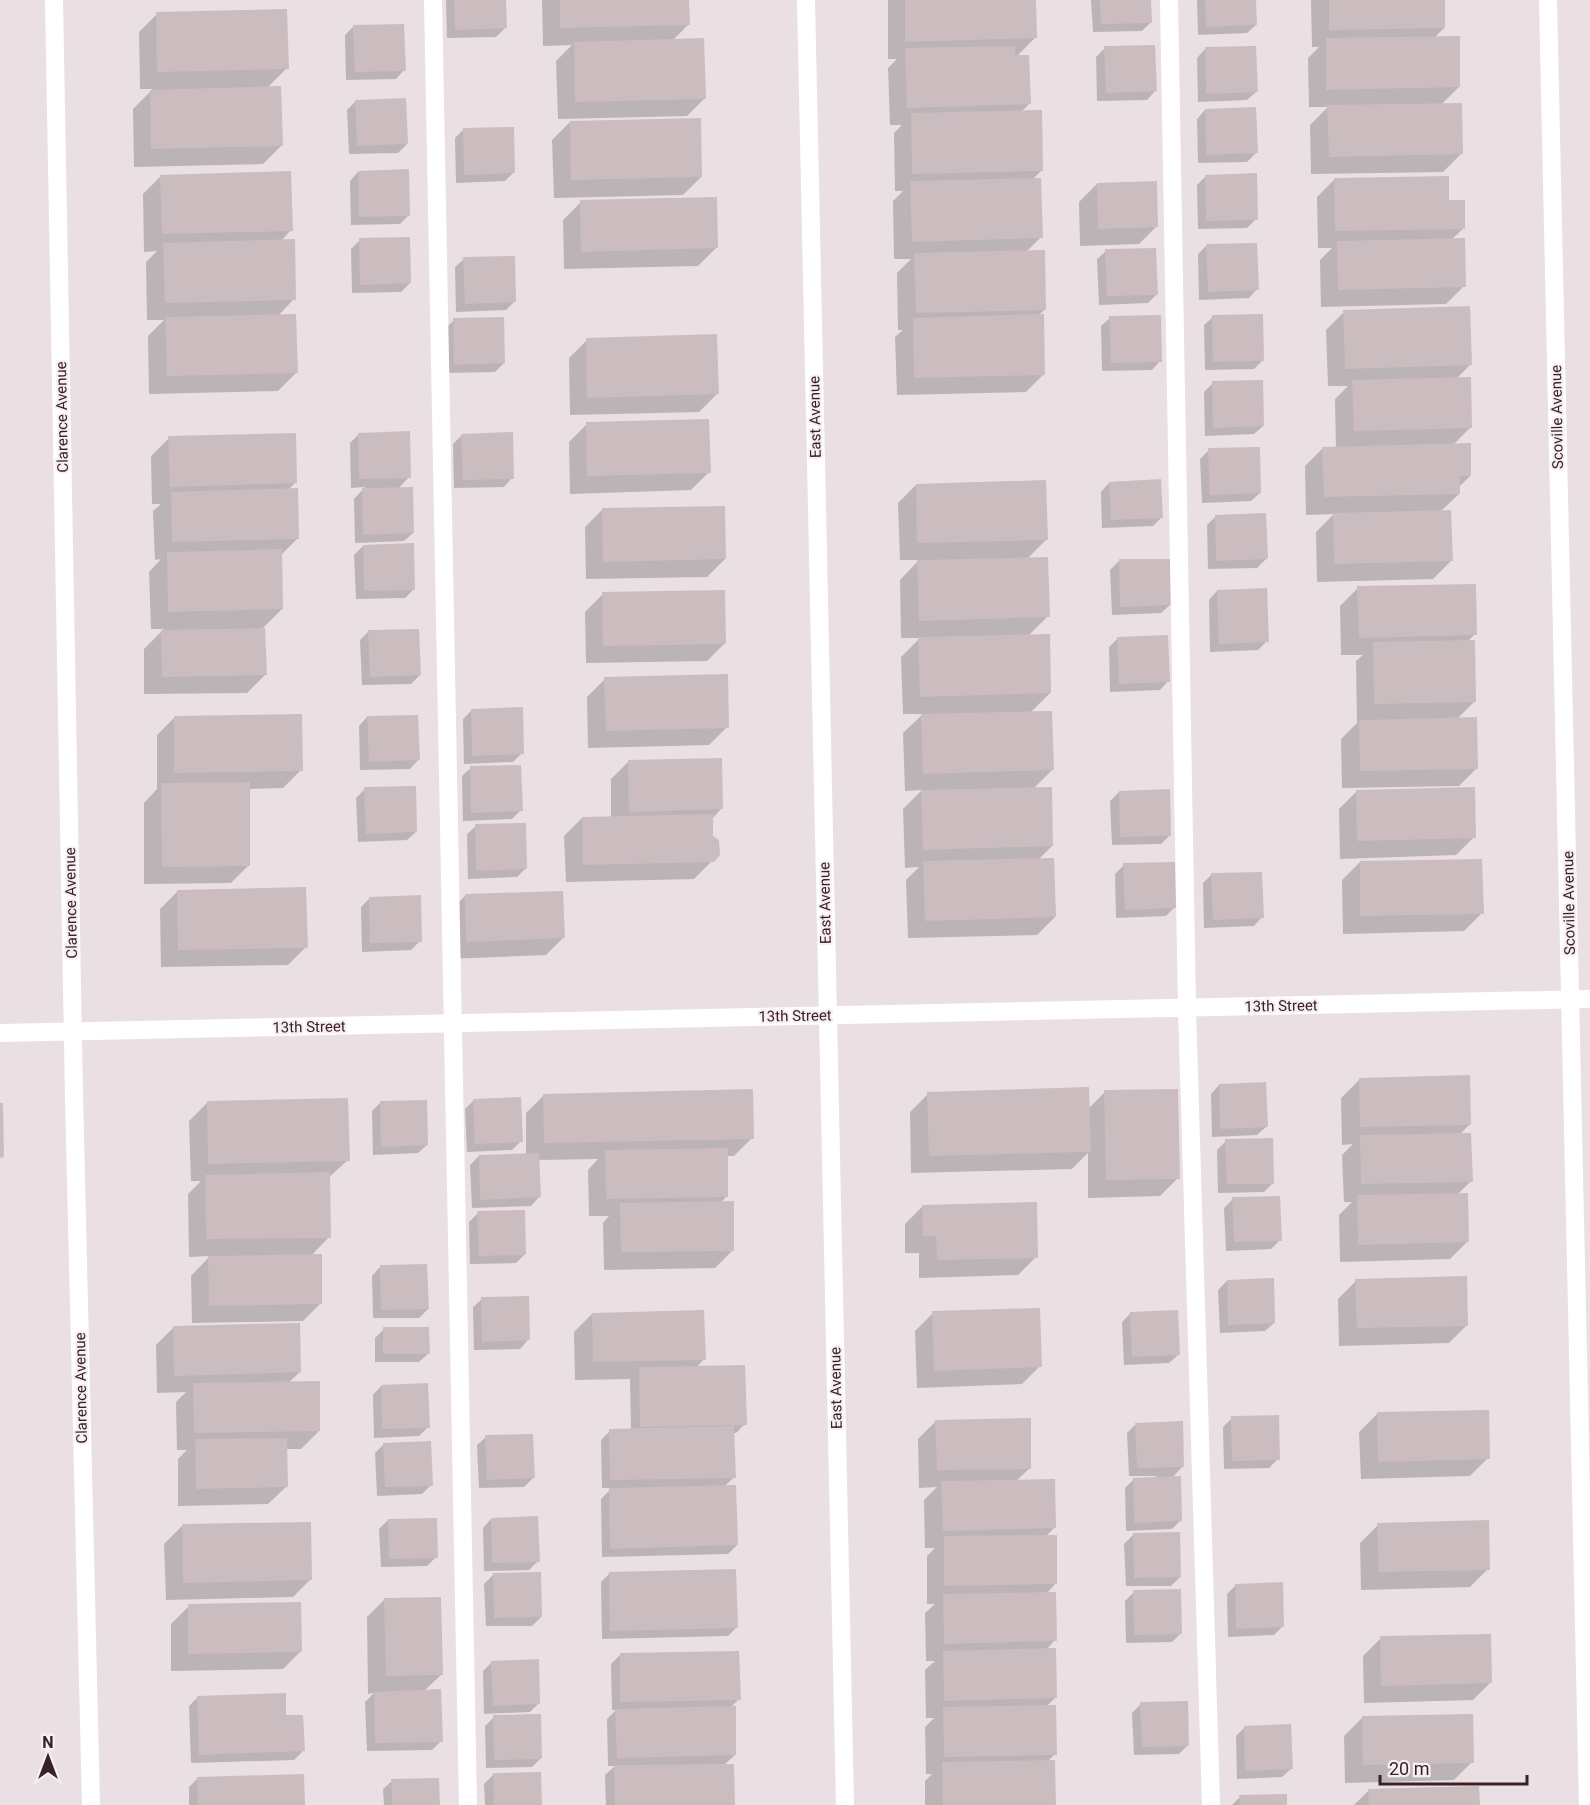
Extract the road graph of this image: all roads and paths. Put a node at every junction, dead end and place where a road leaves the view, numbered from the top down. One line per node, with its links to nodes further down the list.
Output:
1 (54, 0): 11 (street, Clarence Avenue)
2 (433, 0): 10 (street)
3 (806, 0): 9 (street, East Avenue)
4 (1169, 0): 8 (street)
5 (1548, 1): 7 (street, Scoville Avenue)
6 (1590, 999): 7 (street, 13th Street)
7 (1571, 1000): 8 (street, 13th Street); 17 (street, Scoville Avenue)
8 (1187, 1008): 9 (street, 13th Street); 16 (street)
9 (828, 1015): 10 (street, 13th Street); 15 (street, East Avenue)
10 (453, 1023): 11 (street, 13th Street); 14 (street)
11 (73, 1032): 12 (street, 13th Street); 13 (street, Clarence Avenue)
12 (0, 1033)
13 (91, 1805)
14 (468, 1805)
15 (845, 1805)
16 (1211, 1805)
17 (1588, 1805)

